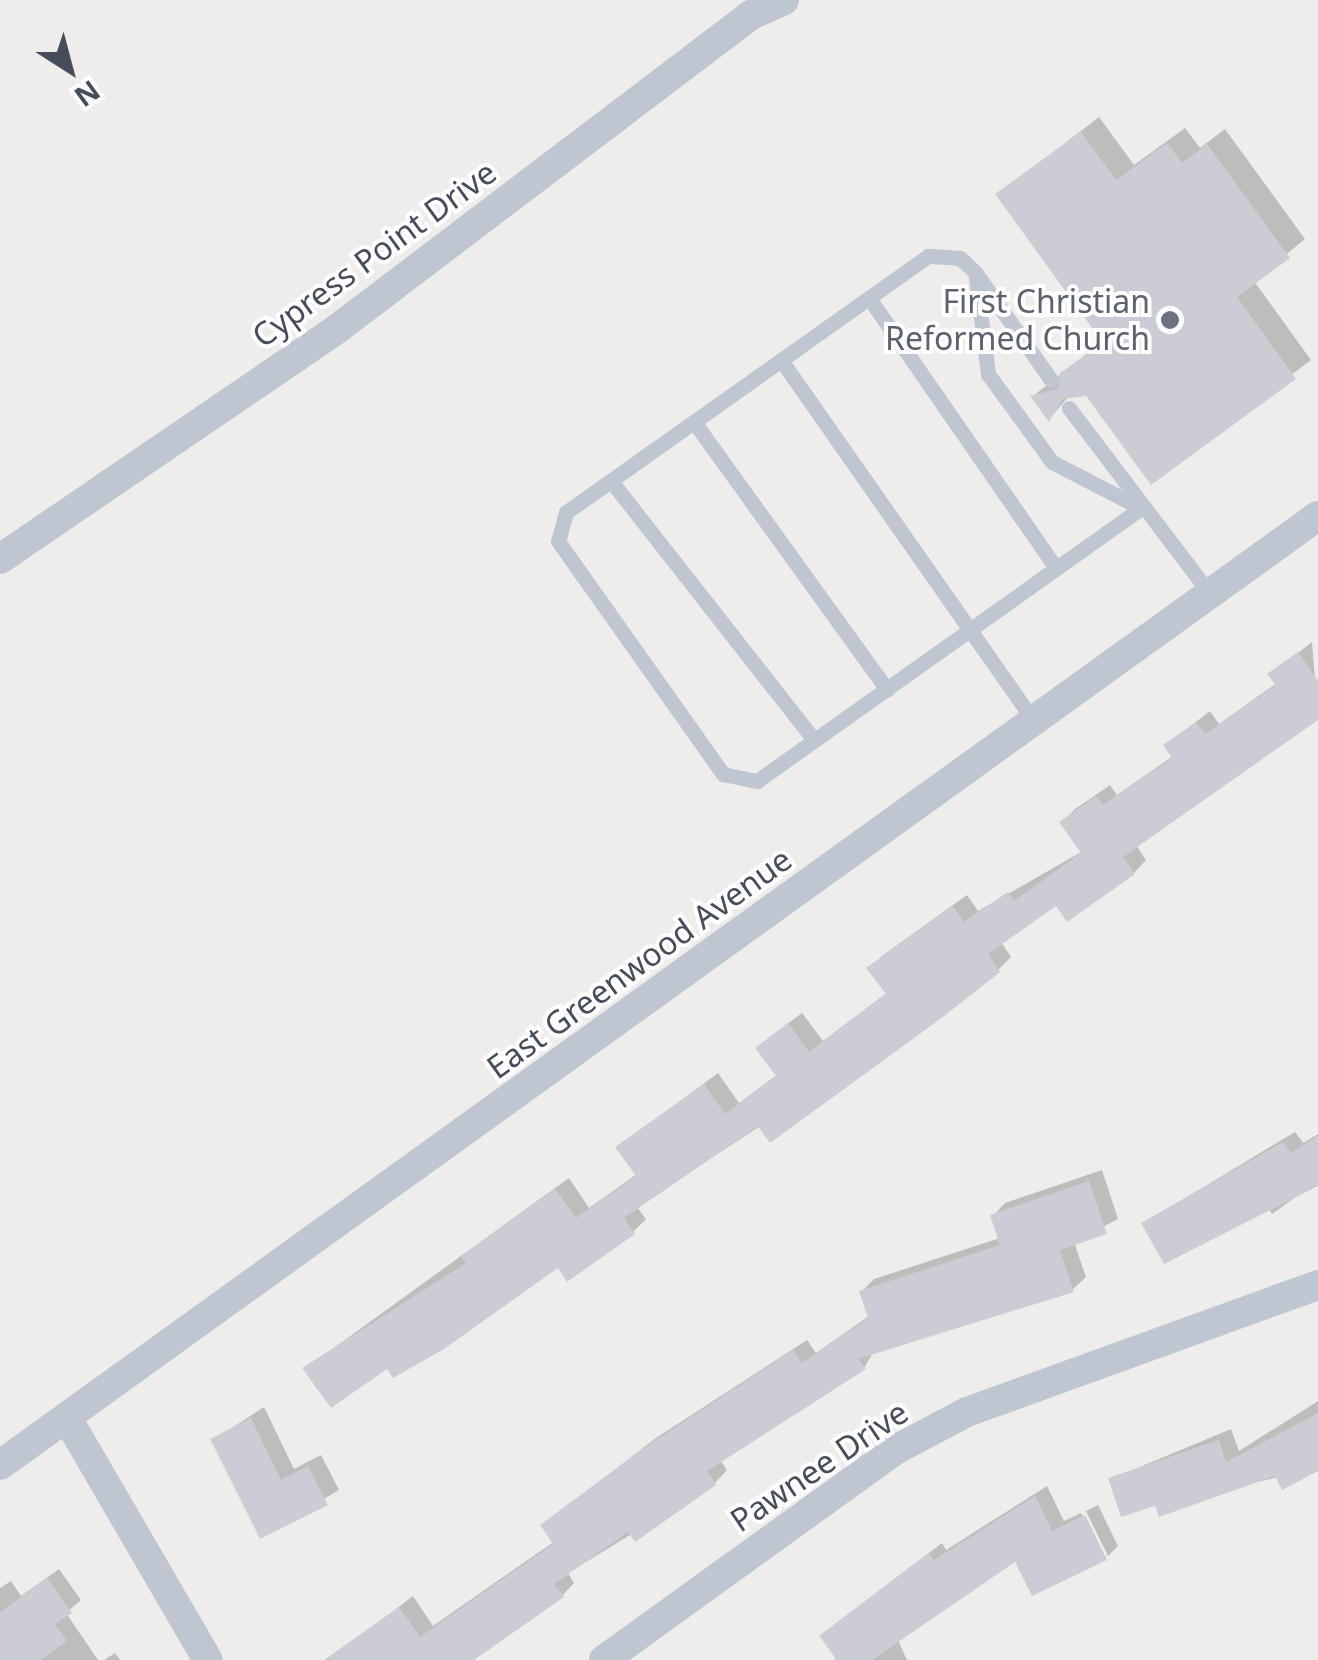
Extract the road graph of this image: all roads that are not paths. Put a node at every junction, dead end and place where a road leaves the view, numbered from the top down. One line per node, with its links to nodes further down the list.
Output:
1 (784, 0): 11 (street, Cypress Point Drive)
2 (975, 272): 3 (lane); 5 (lane); 9 (lane)
3 (869, 298): 4 (lane); 12 (lane)
4 (781, 360): 7 (lane); 14 (lane)
5 (1050, 380)
6 (1069, 408): 9 (lane)
7 (694, 422): 8 (lane); 15 (lane)
8 (611, 481): 17 (lane); 17 (lane)
9 (1142, 508): 12 (lane); 13 (lane)
10 (1318, 516): 13 (street, East Greenwood Avenue)
11 (0, 558)
12 (1056, 568): 14 (lane)
13 (1210, 594): 16 (street, East Greenwood Avenue)
14 (972, 631): 15 (lane); 16 (lane)
15 (887, 690): 17 (lane)
16 (1034, 721): 19 (street, East Greenwood Avenue)
17 (814, 740)
18 (1318, 1285): 22 (street, Pawnee Drive)
19 (67, 1418): 20 (street, East Greenwood Avenue); 21 (street)
20 (0, 1465)
21 (208, 1660)
22 (604, 1660)

